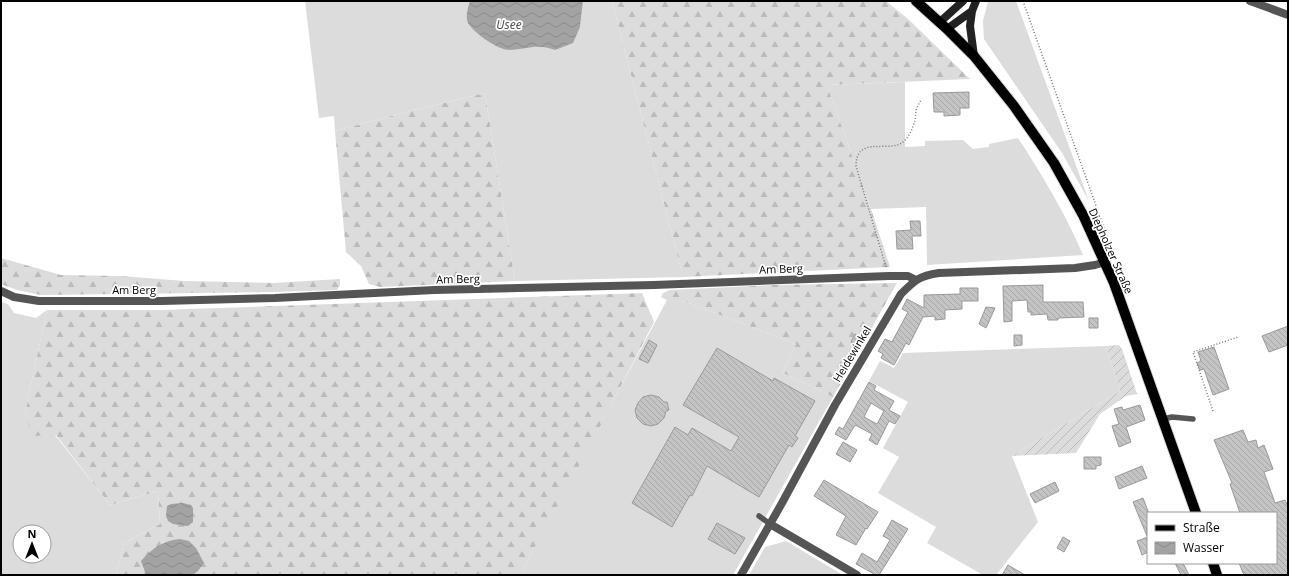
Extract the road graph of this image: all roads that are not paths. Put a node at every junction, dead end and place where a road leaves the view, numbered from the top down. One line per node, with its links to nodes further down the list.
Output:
1 (916, 1): 7 (main road, Diepholzer Straße)
2 (963, 1): 7 (main road)
3 (976, 1): 5 (main road)
4 (1250, 1): 6 (street)
5 (972, 11): 7 (main road); 8 (main road)
6 (1288, 15)
7 (943, 26): 8 (main road, Diepholzer Straße)
8 (974, 56): 9 (main road, Diepholzer Straße)
9 (1105, 262): 10 (street, Heidewinkel); 13 (main road, Diepholzer Straße)
10 (916, 280): 11 (street, Am Berg); 16 (street, Heidewinkel)
11 (1, 291)
12 (1193, 419): 13 (lane)
13 (1163, 420): 14 (main road, Diepholzer Straße)
14 (1196, 512)
15 (759, 516): 16 (lane)
16 (770, 524): 18 (street, Heidewinkel); 19 (street)
17 (1213, 564): 20 (main road)
18 (741, 575)
19 (857, 575)
20 (1217, 575)

